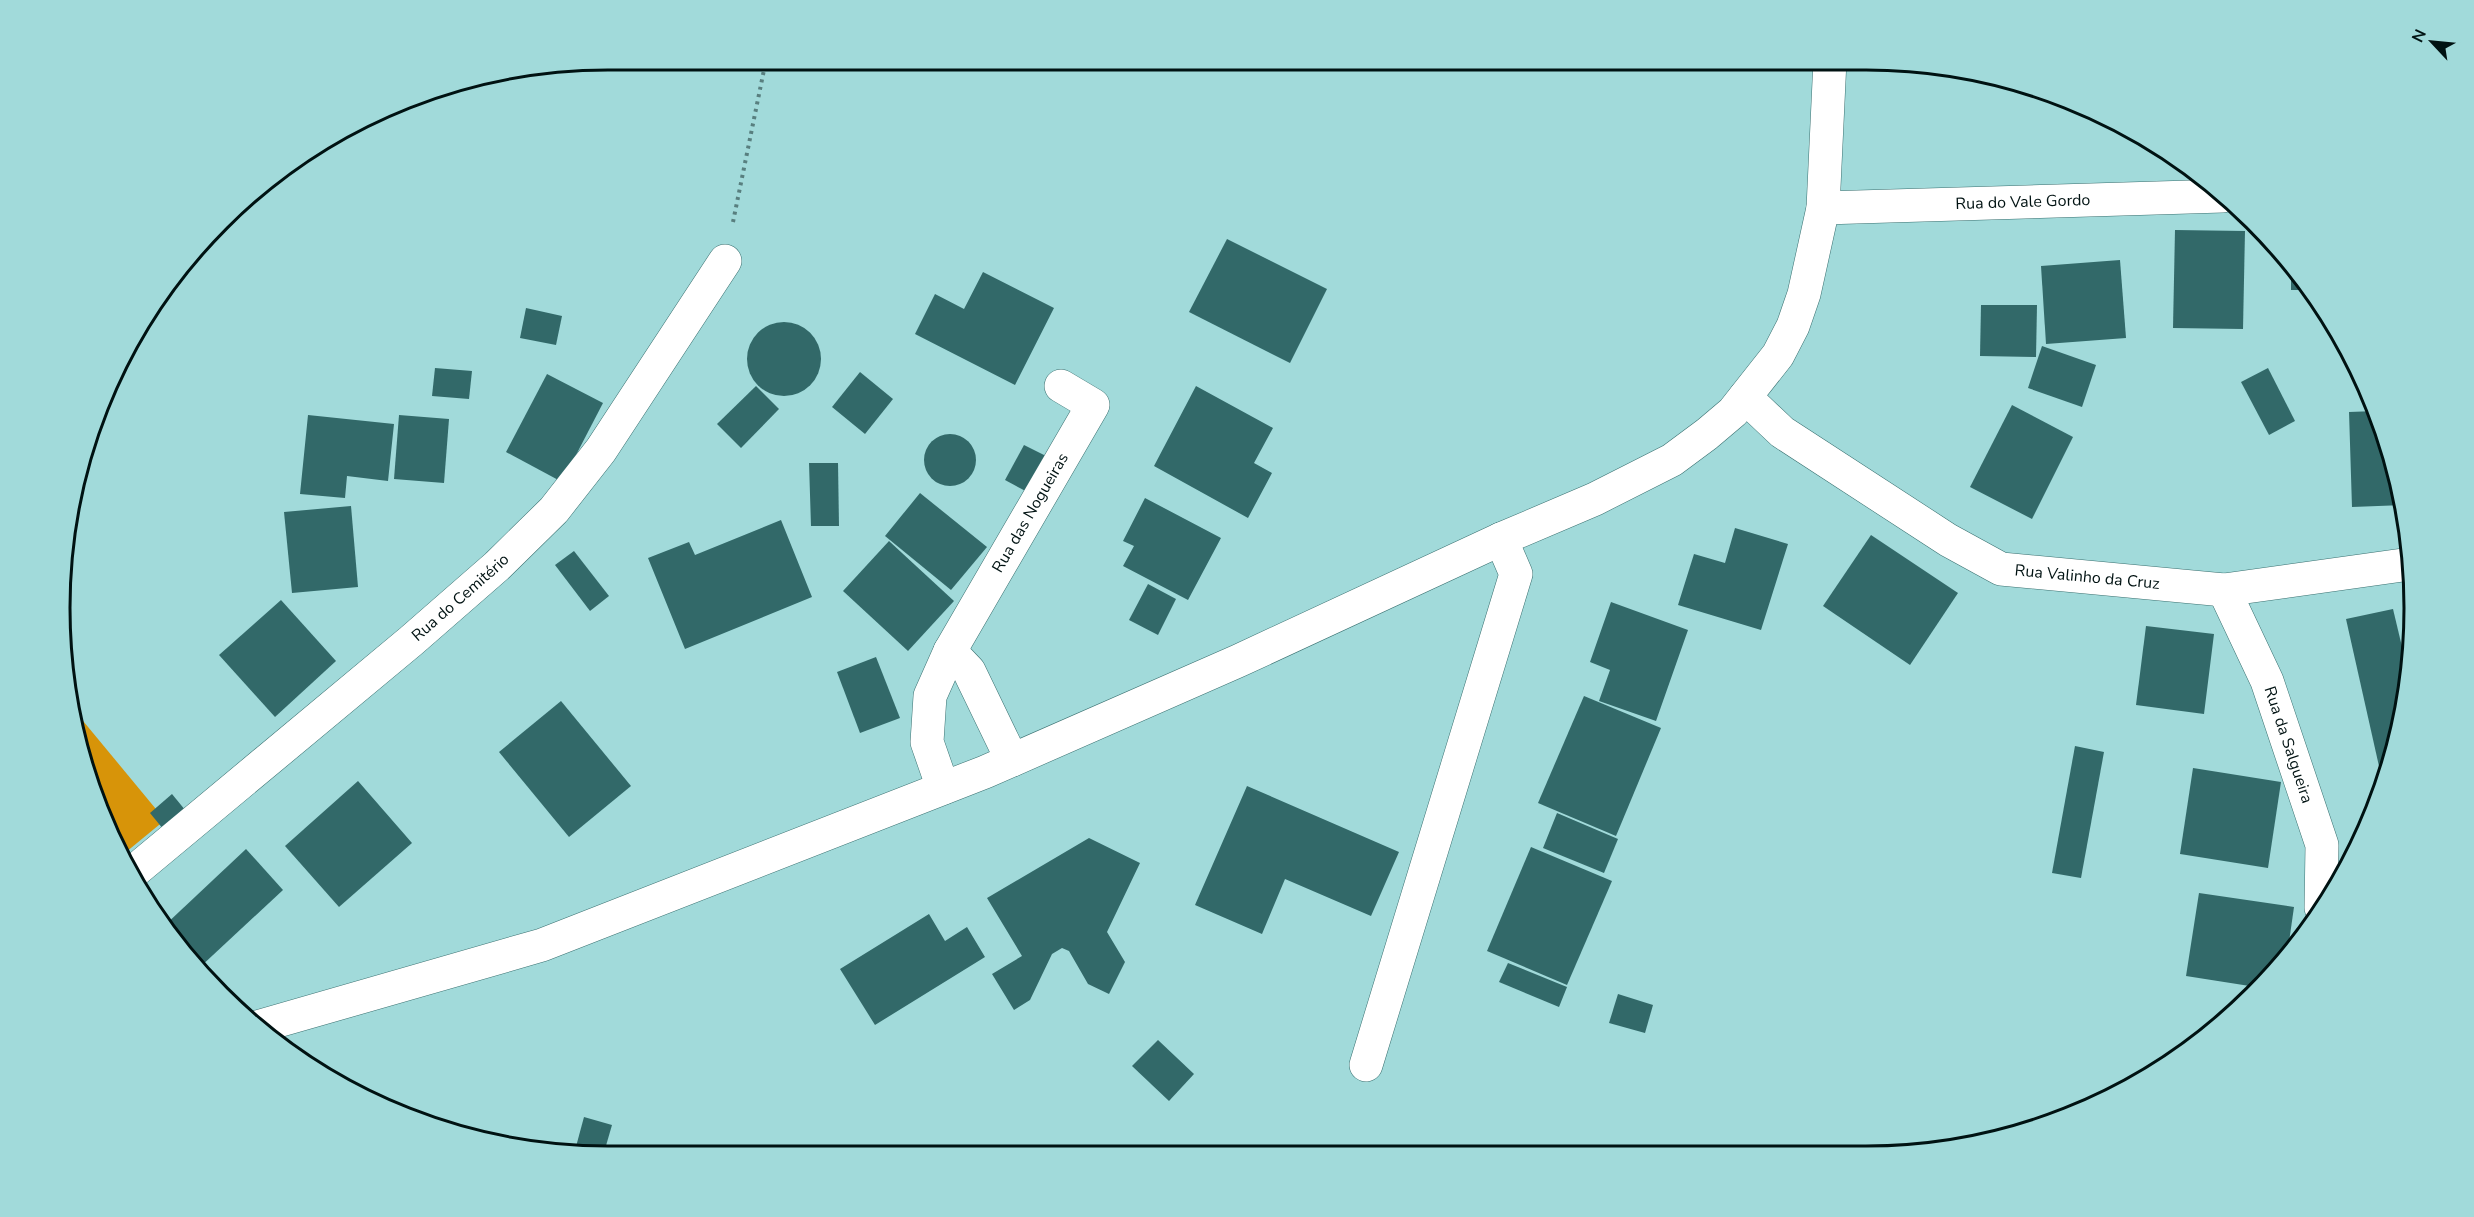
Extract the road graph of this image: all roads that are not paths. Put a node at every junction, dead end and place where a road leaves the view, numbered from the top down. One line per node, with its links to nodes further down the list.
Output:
1 (1830, 70): 3 (street)
2 (2211, 196): 3 (street, Rua do Vale Gordo)
3 (1823, 208): 6 (street)
4 (725, 261): 13 (street, Rua do Cemitério)
5 (1061, 386): 10 (street, Rua das Nogueiras)
6 (1745, 397): 7 (street); 9 (street, Rua Valinho da Cruz)
7 (1501, 539): 11 (street); 16 (street)
8 (2401, 565): 9 (street, Rua Valinho da Cruz)
9 (2224, 590): 14 (street, Rua da Salgueira)
10 (950, 651): 11 (street); 12 (street, Rua das Nogueiras)
11 (1012, 760): 12 (street)
12 (943, 789): 15 (street)
13 (138, 868)
14 (2321, 894)
15 (267, 1024)
16 (1366, 1065)

